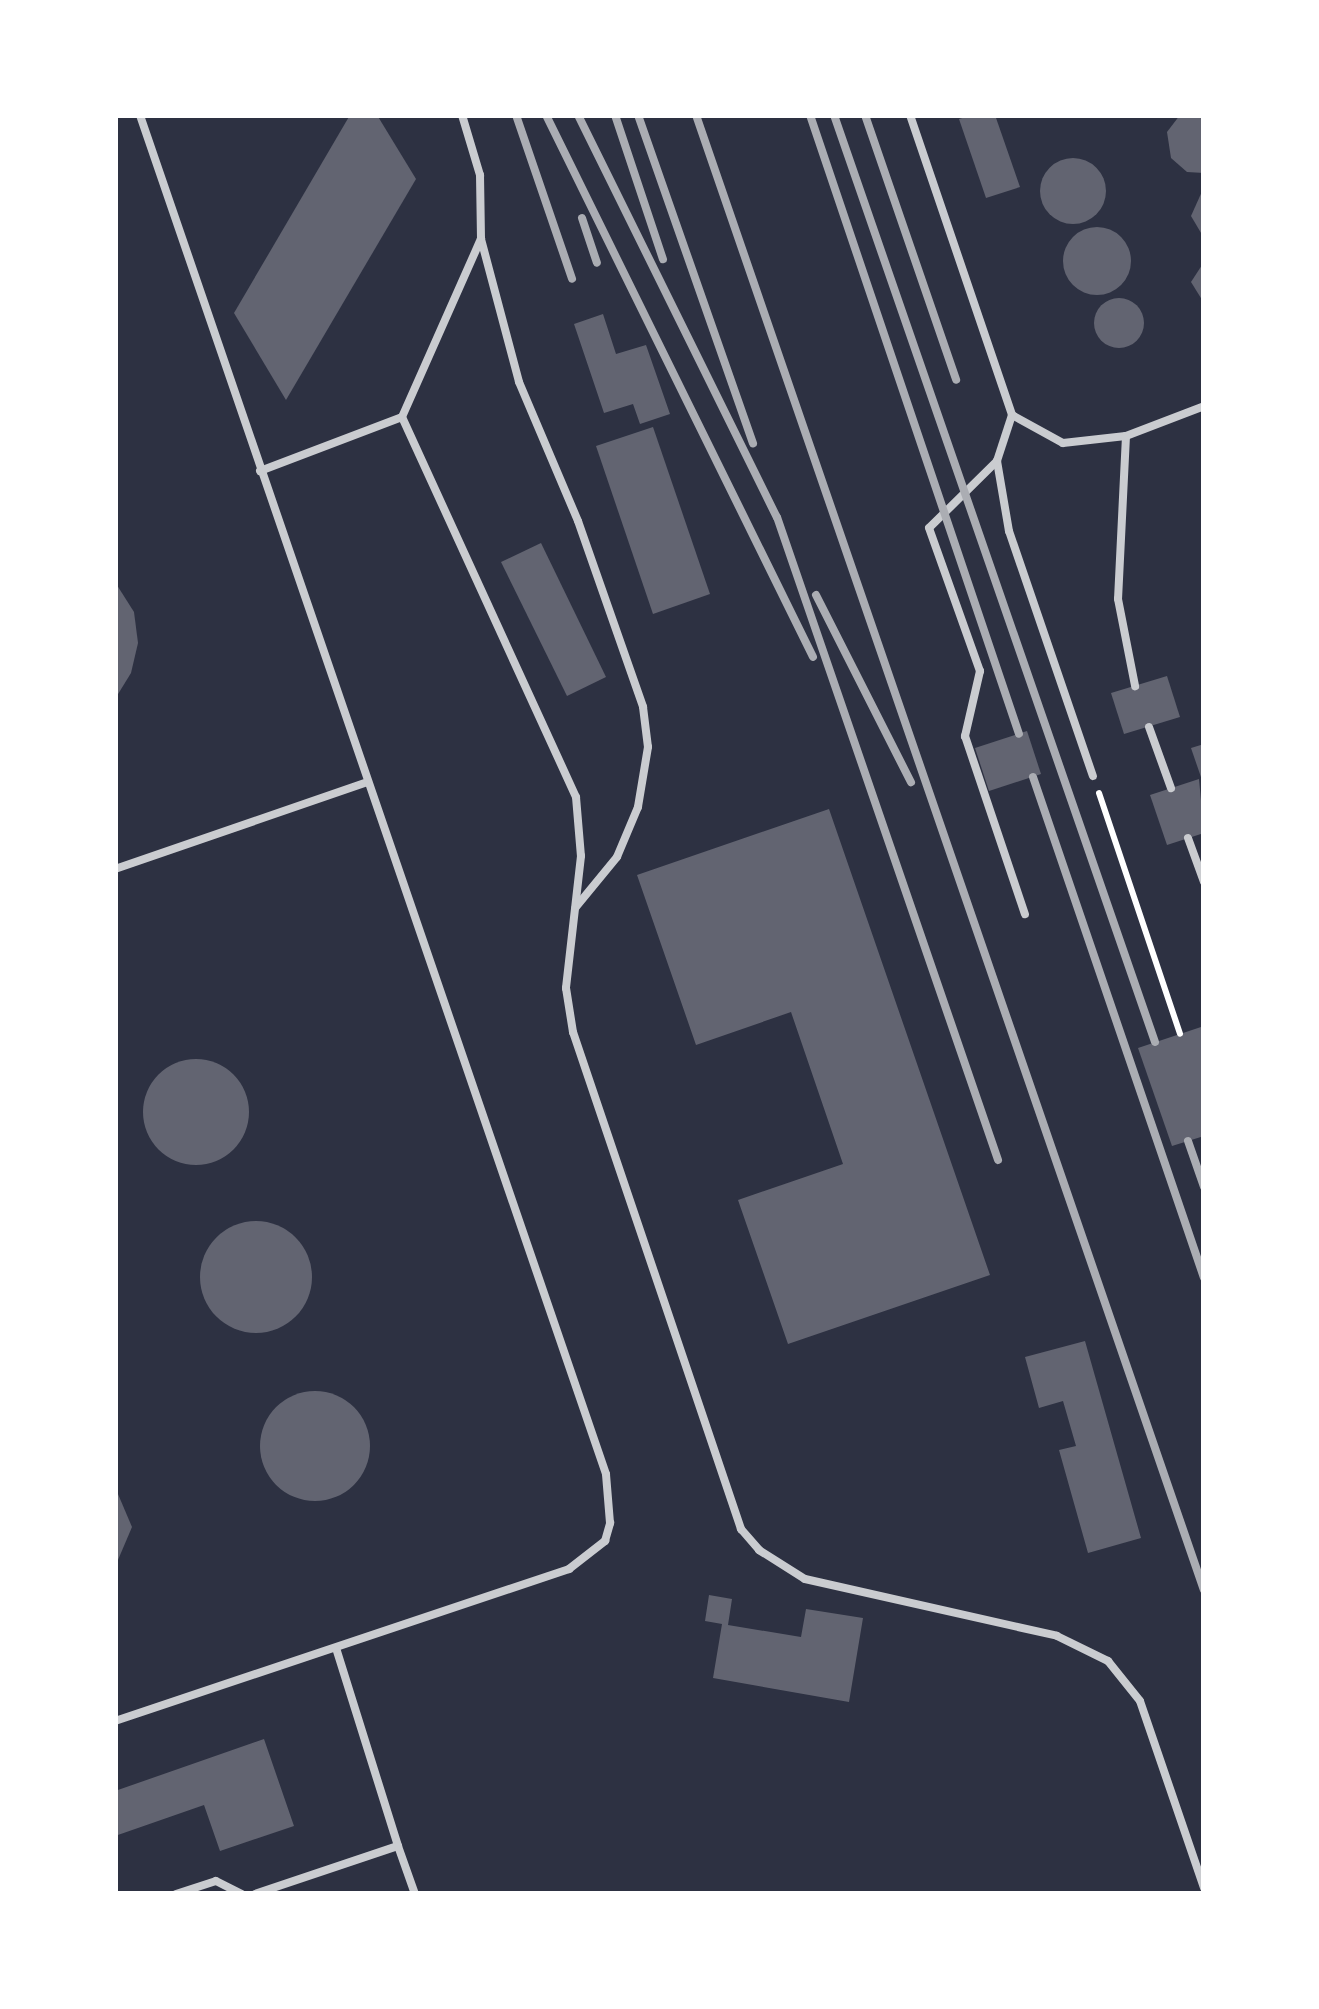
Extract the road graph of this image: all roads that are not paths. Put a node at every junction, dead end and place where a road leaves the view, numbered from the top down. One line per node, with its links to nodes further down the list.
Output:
1 (140, 115): 10 (lane)
2 (462, 115): 4 (lane)
3 (910, 115): 6 (lane)
4 (481, 239): 7 (lane); 19 (lane)
5 (1204, 406): 8 (lane)
6 (1012, 415): 8 (lane); 9 (lane)
7 (402, 417): 10 (lane); 19 (lane)
8 (1126, 436): 11 (lane)
9 (997, 461): 13 (lane); 20 (lane)
10 (260, 471): 14 (lane)
11 (1135, 686)
12 (1149, 727): 15 (lane)
13 (1094, 776)
14 (366, 783): 17 (lane); 21 (lane)
15 (1171, 788)
16 (1188, 838): 18 (lane)
17 (115, 869)
18 (1204, 882)
19 (576, 907): 24 (lane)
20 (1025, 914)
21 (336, 1648): 22 (lane); 23 (lane)
22 (115, 1720)
23 (398, 1846): 27 (lane); 28 (lane)
24 (1204, 1888)
25 (176, 1894): 26 (lane)
26 (242, 1894)
27 (255, 1894)
28 (414, 1894)

